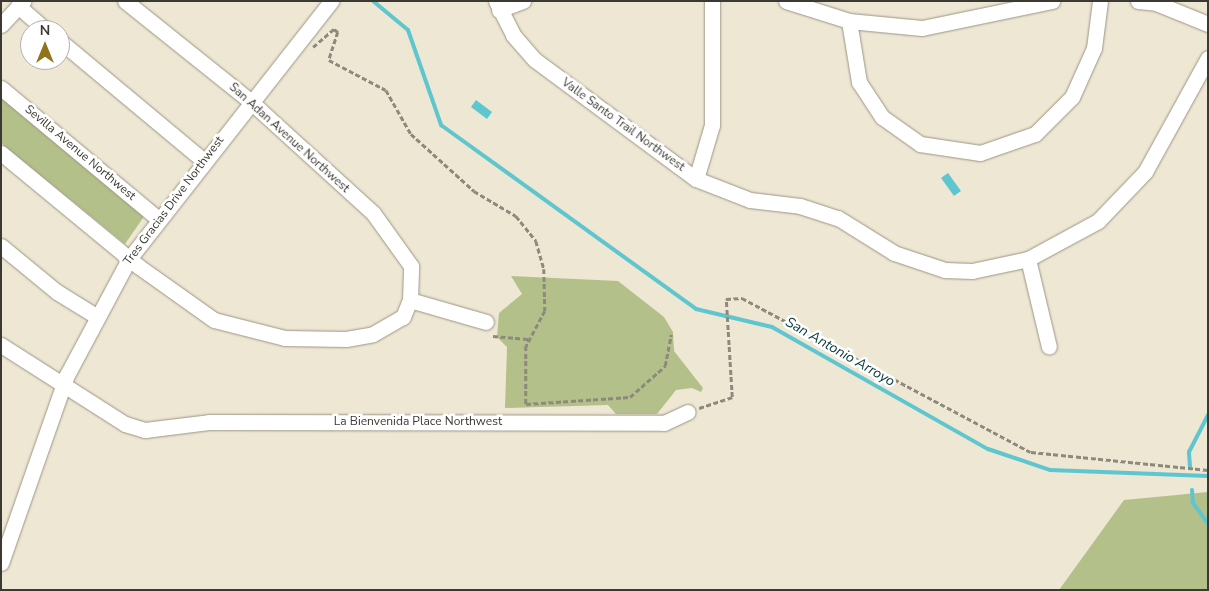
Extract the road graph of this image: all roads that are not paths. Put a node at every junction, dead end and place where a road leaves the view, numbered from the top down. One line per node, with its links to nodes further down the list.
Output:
1 (124, 1): 18 (street, San Adan Avenue Northwest)
2 (331, 1): 18 (street, Tres Gracias Drive Northwest)
3 (523, 1): 10 (street)
4 (712, 1): 21 (street)
5 (786, 1): 12 (street)
6 (1052, 1): 12 (street)
7 (1100, 1): 12 (street)
8 (1138, 1): 13 (street)
9 (20, 4): 11 (street); 14 (street)
10 (497, 6): 21 (street, Valle Santo Trail Northwest)
11 (36, 20)
12 (849, 21)
13 (1208, 24)
14 (1, 25)
15 (70, 49): 20 (street)
16 (1208, 58): 25 (street, Valle Santo Trail Northwest)
17 (1, 88): 22 (street, Sevilla Avenue Northwest)
18 (250, 101): 20 (street, Tres Gracias Drive Northwest); 26 (street, San Adan Avenue Northwest)
19 (1, 153): 24 (street)
20 (204, 161): 22 (street, Tres Gracias Drive Northwest)
21 (696, 179): 25 (street, Valle Santo Trail Northwest)
22 (158, 219): 24 (street, Tres Gracias Drive Northwest)
23 (1, 246): 27 (street)
24 (129, 259): 26 (street); 27 (street, Tres Gracias Drive Northwest)
25 (1028, 259): 30 (street)
26 (410, 300): 28 (street)
27 (96, 316): 31 (street, Tres Gracias Drive Northwest)
28 (486, 322)
29 (1, 345): 31 (street)
30 (1049, 348)
31 (62, 385): 32 (street, La Bienvenida Place Northwest); 33 (street, Tres Gracias Drive Northwest)
32 (688, 412)
33 (1, 563)

